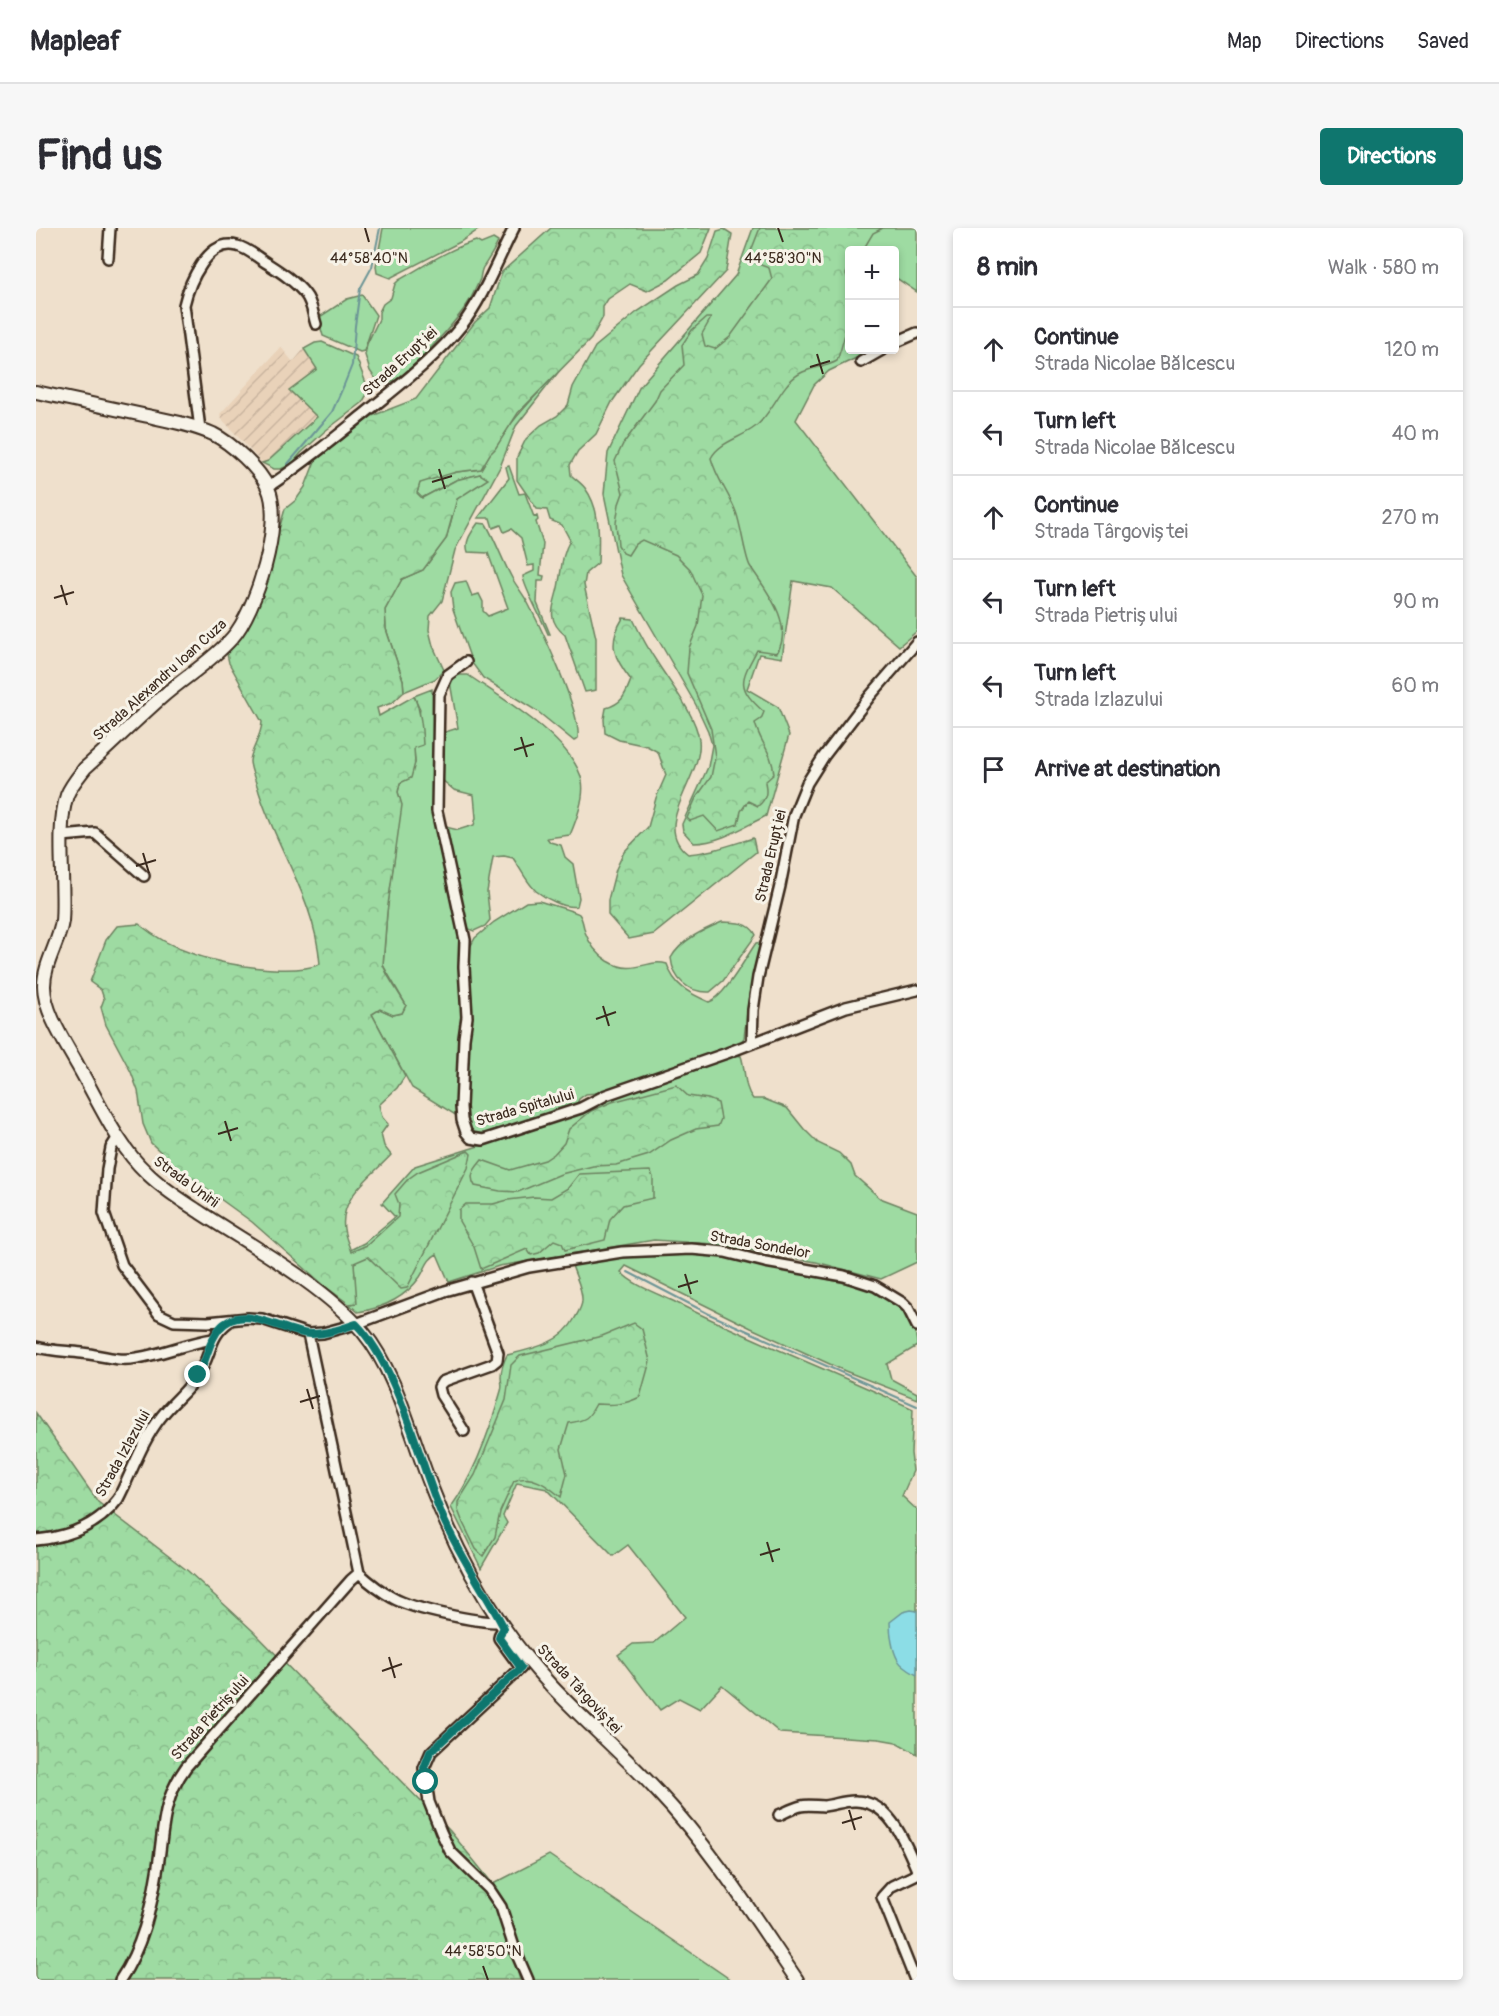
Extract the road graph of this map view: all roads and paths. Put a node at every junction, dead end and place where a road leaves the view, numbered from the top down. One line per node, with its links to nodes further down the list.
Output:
1 (110, 228): 3 (street)
2 (514, 228): 11 (street, Strada Erupției)
3 (108, 258)
4 (316, 324): 10 (street)
5 (917, 333): 6 (street)
6 (899, 341)
7 (875, 354): 8 (street)
8 (861, 362)
9 (36, 392): 10 (main road)
10 (200, 429): 11 (main road)
11 (268, 488): 14 (main road, Strada Alexandru Ioan Cuza)
12 (917, 642): 18 (street, Strada Erupției)
13 (466, 662): 18 (street, Strada Spitalului)
14 (62, 836): 15 (street); 16 (main road, Strada Alexandru Ioan Cuza)
15 (144, 876)
16 (40, 982): 19 (main road, Strada Unirii)
17 (917, 990): 18 (street, Strada Spitalului)
18 (752, 1042)
19 (118, 1137): 21 (street); 22 (main road, Strada Unirii)
20 (472, 1282): 22 (street, Strada Sondelor); 23 (street, Strada Sondelor); 27 (street)
21 (231, 1320): 24 (street); 25 (street, Strada Izlazului)
22 (356, 1324): 24 (street); 30 (main road, Strada Târgoviștei)
23 (917, 1326)
24 (308, 1334): 29 (street)
25 (213, 1339): 26 (street); 28 (street, Strada Izlazului)
26 (36, 1347)
27 (464, 1431)
28 (36, 1540)
29 (359, 1573): 30 (street); 34 (street, Strada Pietrișului)
30 (503, 1625): 31 (main road, Strada Târgoviștei)
31 (525, 1664): 35 (street); 36 (main road, Strada Târgoviștei)
32 (779, 1815): 33 (street)
33 (917, 1872): 37 (street)
34 (120, 1980)
35 (528, 1980)
36 (797, 1980)
37 (915, 1980)

